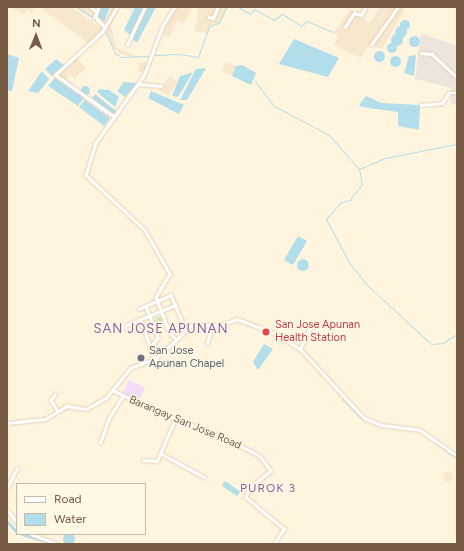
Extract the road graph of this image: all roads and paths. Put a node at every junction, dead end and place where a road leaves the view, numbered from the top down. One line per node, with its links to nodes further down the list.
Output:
1 (91, 7): 9 (street)
2 (99, 7): 9 (street)
3 (117, 7): 12 (street)
4 (145, 7): 13 (street)
5 (175, 7): 17 (street)
6 (218, 7): 10 (street)
7 (366, 7): 11 (street)
8 (398, 7): 14 (street)
9 (97, 12): 12 (street)
10 (209, 17)
11 (345, 27)
12 (105, 28): 21 (street)
13 (127, 45)
14 (372, 45)
15 (420, 53): 16 (street)
16 (457, 77)
17 (138, 84): 18 (street); 21 (street)
18 (161, 86)
19 (457, 93): 20 (street)
20 (421, 105)
21 (114, 117): 22 (street)
22 (158, 301): 23 (street); 24 (street); 26 (street)
23 (174, 305): 26 (street); 32 (street)
24 (146, 306): 25 (street); 27 (street)
25 (139, 309)
26 (161, 310): 27 (street); 33 (street)
27 (149, 316): 28 (street); 35 (street)
28 (140, 319): 29 (street); 35 (street)
29 (127, 325)
30 (212, 325): 32 (street); 34 (street); 36 (street)
31 (310, 328): 36 (street)
32 (186, 330): 33 (street)
33 (176, 339): 37 (street)
34 (207, 344)
35 (150, 348): 37 (street)
36 (300, 349): 46 (street)
37 (155, 359): 38 (street)
38 (113, 390): 40 (street, Barangay San Jose Road); 41 (street)
39 (56, 394): 41 (street)
40 (123, 396): 42 (street, Barangay San Jose Road); 44 (street)
41 (58, 411): 43 (street)
42 (175, 419): 45 (street); 57 (street, Barangay San Jose Road)
43 (7, 424)
44 (100, 443)
45 (160, 453): 47 (street); 49 (street)
46 (457, 456)
47 (143, 460)
48 (17, 468): 50 (street)
49 (204, 477)
50 (7, 488)
51 (7, 510): 52 (street)
52 (16, 522)
53 (34, 535): 54 (street)
54 (50, 540): 55 (street); 56 (street)
55 (46, 544)
56 (57, 544)
57 (275, 544)

